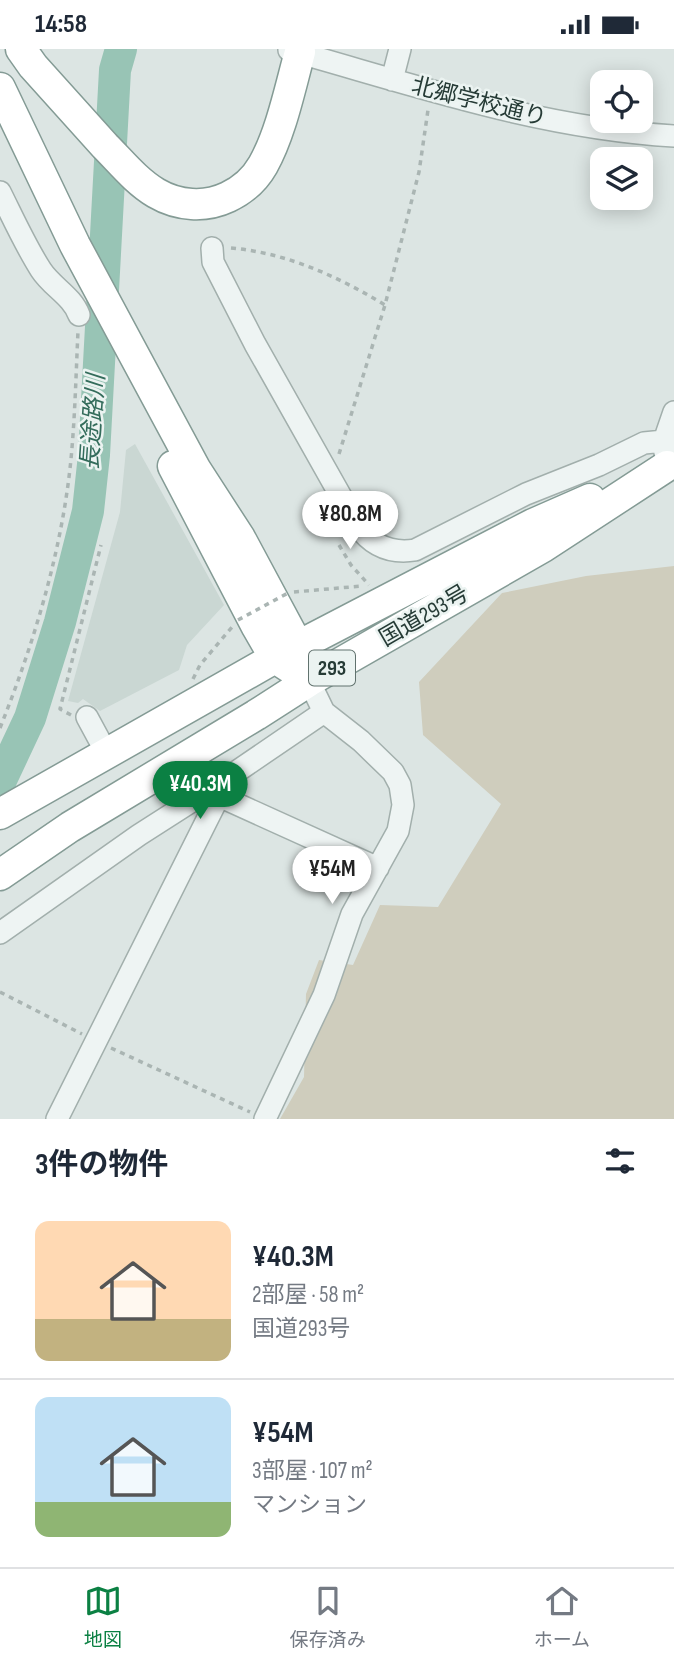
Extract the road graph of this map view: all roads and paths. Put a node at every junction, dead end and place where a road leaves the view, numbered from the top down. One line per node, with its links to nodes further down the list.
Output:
1 (21, 49): 3 (highway)
2 (400, 49): 4 (street)
3 (293, 51): 4 (street, 北郷学校通り)
4 (392, 80): 6 (street, 北郷学校通り)
5 (0, 89): 11 (highway)
6 (431, 91): 8 (street, 北郷学校通り); 12 (path)
7 (0, 122): 11 (highway)
8 (674, 136)
9 (0, 192): 13 (street)
10 (212, 247): 12 (path); 16 (street)
11 (71, 252): 21 (highway)
12 (385, 305): 16 (path)
13 (79, 315): 26 (path)
14 (674, 412): 15 (street)
15 (668, 456): 16 (street); 21 (highway, 国道293号 / 293); 23 (highway, 国道293号 / 293)
16 (330, 476)
17 (100, 545): 25 (path)
18 (339, 545): 20 (path)
19 (356, 586): 22 (path, bridge)
20 (373, 589)
21 (287, 652): 23 (highway); 27 (highway, 国道293号 / 293)
22 (200, 665)
23 (309, 681): 24 (street); 31 (highway, 国道293号 / 293)
24 (324, 712): 28 (street); 30 (street)
25 (87, 717): 27 (street)
26 (0, 728)
27 (107, 754): 29 (highway, 国道293号 / 293)
28 (216, 792): 30 (street); 32 (street); 34 (street)
29 (8, 809)
30 (378, 867): 35 (street)
31 (0, 875)
32 (0, 933)
33 (0, 992): 34 (path)
34 (96, 1041): 35 (path); 36 (street)
35 (259, 1116)
36 (57, 1119)

